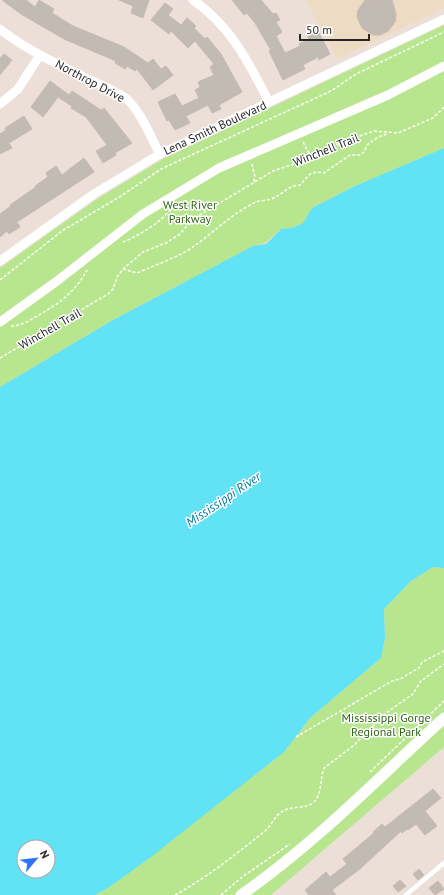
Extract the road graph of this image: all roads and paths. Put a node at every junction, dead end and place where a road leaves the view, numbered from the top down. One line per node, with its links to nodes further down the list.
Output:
1 (193, 0): 7 (street)
2 (444, 19): 7 (street, Lena Smith Boulevard)
3 (0, 29): 5 (street, Northrop Drive)
4 (444, 32): 21 (path)
5 (40, 55): 8 (street); 12 (street, Northrop Drive)
6 (444, 66): 22 (street)
7 (269, 102): 12 (street, Lena Smith Boulevard)
8 (0, 104)
9 (444, 107): 10 (path, Winchell Trail)
10 (389, 134): 13 (path, Winchell Trail); 20 (path)
11 (303, 142): 13 (path)
12 (160, 154): 18 (street, Lena Smith Boulevard)
13 (321, 155): 15 (path, Winchell Trail)
14 (252, 164): 15 (path)
15 (253, 184): 20 (path, Winchell Trail)
16 (174, 205): 17 (path)
17 (119, 244)
18 (0, 261)
19 (89, 267): 23 (path)
20 (123, 269): 24 (path, Winchell Trail)
21 (0, 280)
22 (0, 322)
23 (9, 326)
24 (0, 358)
25 (444, 651): 29 (path)
26 (444, 664): 33 (path)
27 (444, 701): 30 (path)
28 (444, 718): 35 (street)
29 (296, 737)
30 (366, 776)
31 (295, 840): 34 (path)
32 (444, 863): 36 (lane)
33 (175, 895)
34 (221, 895)
35 (241, 895)
36 (406, 895)

